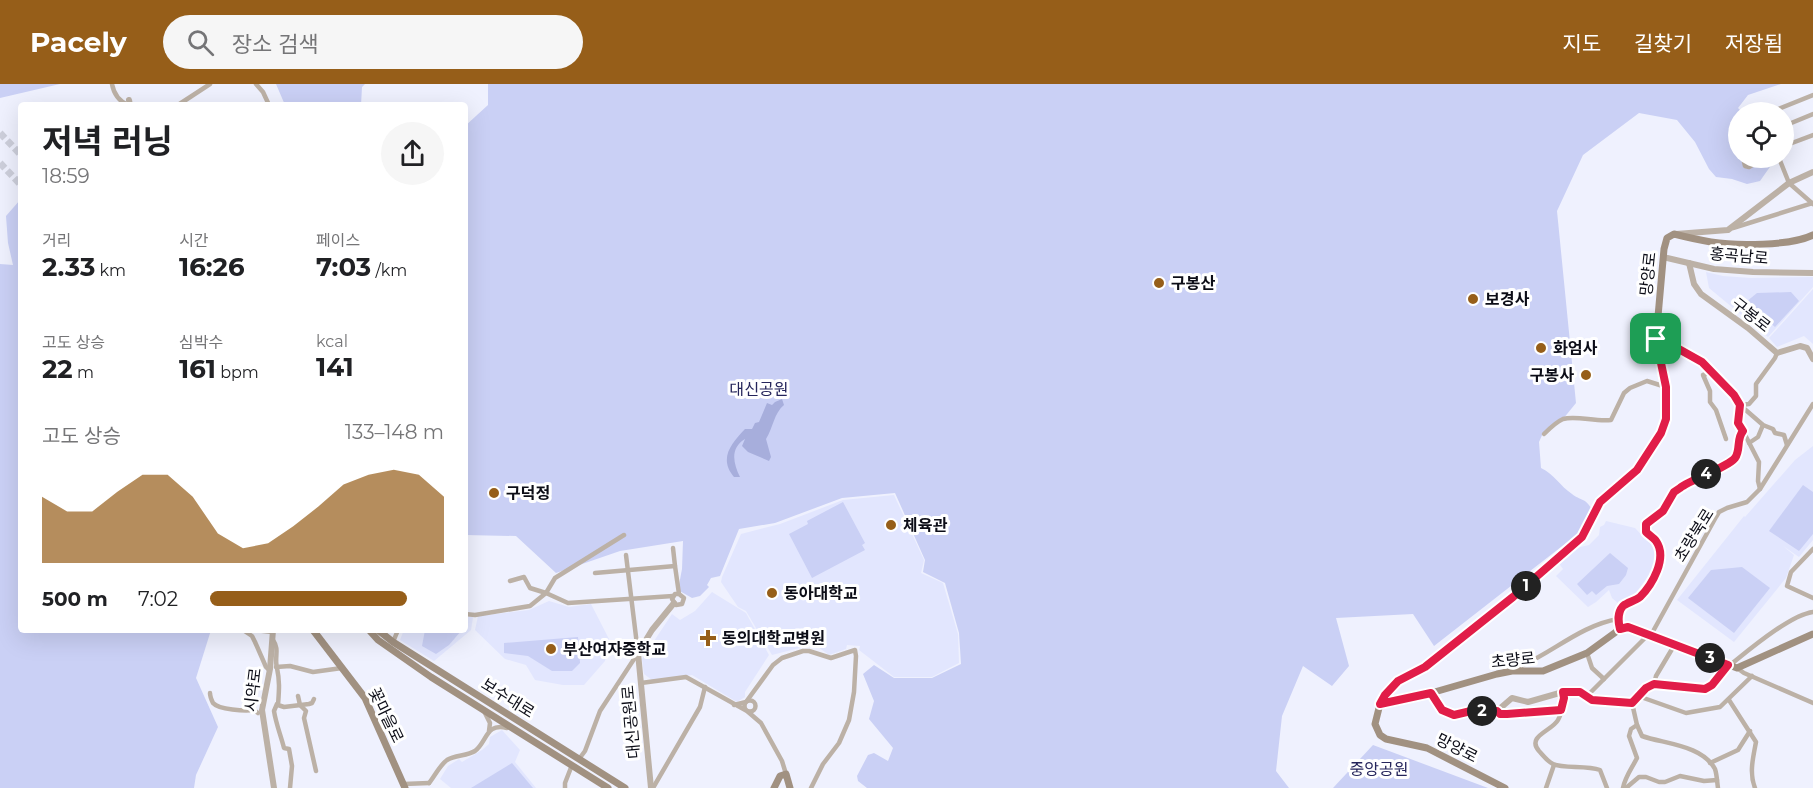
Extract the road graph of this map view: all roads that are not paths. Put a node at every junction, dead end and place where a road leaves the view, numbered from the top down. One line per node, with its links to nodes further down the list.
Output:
1 (112, 84): 5 (street)
2 (210, 84): 6 (street)
3 (256, 84): 7 (street)
4 (1813, 95): 8 (street)
5 (124, 102)
6 (183, 102)
7 (268, 102)
8 (1794, 103)
9 (1813, 114): 10 (street)
10 (1794, 122)
11 (1813, 135): 12 (street)
12 (1794, 142)
13 (1783, 168): 15 (street)
14 (1813, 172): 15 (street)
15 (1789, 183): 16 (street); 17 (street)
16 (1813, 203): 17 (street)
17 (1728, 230): 18 (street)
18 (1674, 234): 19 (main road, 망양로); 20 (main road, 망양로)
19 (1813, 234)
20 (1663, 257): 21 (street, 홍곡남로); 23 (main road, 망양로)
21 (1689, 263): 22 (street, 홍곡남로); 24 (street, 구봉로)
22 (1813, 273)
23 (1656, 339): 26 (street); 27 (main road, 망양로)
24 (1777, 353): 25 (street, 구봉로); 29 (street)
25 (1813, 359)
26 (1712, 372): 29 (street); 33 (street)
27 (1666, 387): 32 (street); 89 (main road, 망양로)
28 (1813, 404): 35 (street, 초량북로)
29 (1740, 405): 30 (street); 31 (street)
30 (1763, 425): 34 (street); 35 (street)
31 (1743, 431): 34 (street); 51 (street)
32 (1544, 434)
33 (1726, 439)
34 (1749, 443): 36 (street)
35 (1788, 445): 36 (street, 초량북로)
36 (1760, 489): 59 (street, 초량북로)
37 (624, 535): 45 (street)
38 (673, 548): 41 (street)
39 (1813, 549): 48 (street)
40 (626, 555): 42 (street, 대신공원로)
41 (675, 566): 42 (street); 47 (street)
42 (628, 570): 43 (street); 46 (street, 대신공원로)
43 (595, 573)
44 (510, 581): 45 (street)
45 (546, 593): 46 (street); 50 (street)
46 (632, 598): 47 (street); 63 (street, 대신공원로)
47 (675, 598): 63 (street, 대신공원로)
48 (1813, 598)
49 (1813, 612): 67 (street)
50 (468, 614)
51 (1618, 619): 52 (street); 70 (street)
52 (1620, 629): 59 (main road); 64 (main road, 초량로)
53 (248, 633): 68 (street)
54 (273, 633): 68 (street, 시약로)
55 (315, 633): 69 (main road, 꽃마을로)
56 (372, 633): 94 (main road, 보수대로)
57 (382, 633): 61 (main road, 보수대로)
58 (397, 633): 61 (street)
59 (1650, 634): 62 (main road); 72 (street, 초량북로)
60 (1813, 634): 67 (main road)
61 (393, 642): 106 (main road, 보수대로)
62 (1675, 644): 67 (main road); 74 (street)
63 (638, 653): 73 (street, 대신공원로); 106 (street, 대신공원로)
64 (1587, 653): 70 (main road, 초량로); 72 (street)
65 (843, 654): 66 (street); 66 (street); 78 (street)
66 (856, 666): 124 (street)
67 (1732, 666): 71 (street); 74 (street)
68 (273, 668): 69 (street); 88 (street); 97 (street, 시약로)
69 (342, 668): 114 (main road, 꽃마을로)
70 (1519, 672): 79 (main road, 초량로)
71 (1752, 676): 84 (street); 87 (street)
72 (1604, 679): 82 (street, 초량북로)
73 (641, 683): 75 (street); 121 (street, 대신공원로)
74 (1654, 684): 81 (street)
75 (705, 687): 91 (street); 121 (street)
76 (1563, 692): 82 (street); 93 (street); 96 (street)
77 (210, 693): 97 (street)
78 (753, 693): 85 (street); 92 (street)
79 (1431, 693): 89 (main road, 초량로); 96 (street)
80 (298, 696): 90 (street)
81 (1638, 696): 84 (street); 86 (street)
82 (1586, 697): 86 (street)
83 (314, 699): 90 (street)
84 (1729, 700): 103 (street)
85 (746, 702): 91 (street); 92 (street); 95 (street)
86 (1632, 703): 100 (street)
87 (1813, 703)
88 (278, 704): 90 (street); 105 (street)
89 (1380, 704): 125 (main road, 망양로)
90 (300, 705): 110 (street)
91 (734, 705): 95 (street)
92 (755, 705): 95 (street); 99 (street)
93 (1561, 710): 96 (street); 109 (street)
94 (484, 711): 101 (main road, 보수대로); 102 (street)
95 (747, 711): 99 (street)
96 (1497, 711)
97 (260, 713): 98 (street); 116 (street, 시약로)
98 (249, 716)
99 (761, 723): 111 (street)
100 (1637, 725): 107 (street); 128 (street)
101 (514, 728): 102 (street); 108 (main road, 보수대로)
102 (489, 731): 115 (street)
103 (1750, 731): 107 (street); 130 (street)
104 (291, 747): 105 (street)
105 (290, 754): 117 (street)
106 (579, 759): 112 (main road, 보수대로)
107 (1710, 763): 113 (street)
108 (572, 765): 118 (street); 119 (main road, 보수대로)
109 (1554, 765): 126 (street); 127 (street)
110 (316, 771)
111 (786, 774): 122 (main road); 123 (main road)
112 (612, 780): 119 (street); 120 (main road, 보수대로)
113 (1717, 780): 128 (street); 129 (street)
114 (405, 786): 115 (street)
115 (431, 786)
116 (274, 788)
117 (290, 788)
118 (565, 788)
119 (608, 788)
120 (625, 788)
121 (652, 788)
122 (774, 788)
123 (790, 788)
124 (811, 788)
125 (1505, 788)
126 (1546, 788)
127 (1607, 788)
128 (1624, 788)
129 (1718, 788)
130 (1755, 788)

